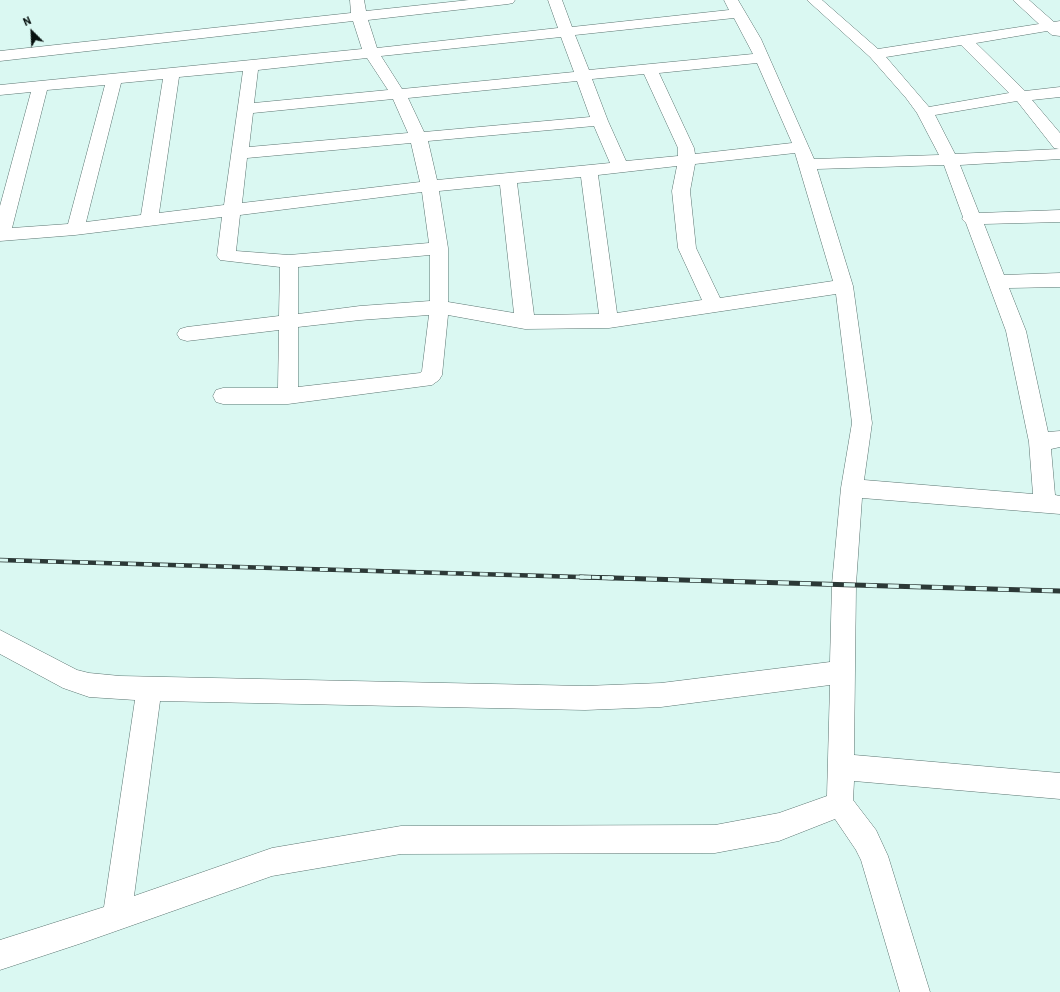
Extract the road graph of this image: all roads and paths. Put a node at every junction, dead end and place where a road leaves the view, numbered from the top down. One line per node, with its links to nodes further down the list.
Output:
1 (508, 0): 6 (street)
2 (555, 0): 8 (street)
3 (814, 0): 11 (street)
4 (1020, 0): 7 (street)
5 (734, 7): 8 (street); 13 (street)
6 (358, 8): 10 (street); 12 (street)
7 (1057, 29): 9 (street)
8 (567, 32): 10 (street); 17 (street)
9 (964, 40): 11 (street); 23 (street)
10 (371, 53): 14 (street); 22 (street)
11 (875, 54): 25 (street)
12 (0, 56)
13 (762, 58): 15 (street); 31 (street)
14 (251, 66): 16 (street); 24 (street)
15 (649, 68): 17 (street); 32 (street)
16 (172, 74): 18 (street); 41 (street)
17 (583, 74): 22 (street); 26 (street)
18 (114, 80): 19 (street); 42 (street)
19 (40, 87): 20 (street); 43 (street)
20 (0, 90)
21 (1060, 92): 23 (street)
22 (398, 94): 24 (street); 27 (street)
23 (1021, 96): 25 (street); 28 (street)
24 (245, 109): 29 (street)
25 (925, 112): 33 (street)
26 (600, 121): 27 (street); 34 (street)
27 (418, 136): 29 (street); 37 (street)
28 (1060, 144)
29 (240, 153): 38 (street)
30 (1060, 154): 33 (street)
31 (806, 155): 32 (street); 33 (street); 48 (street)
32 (687, 160): 34 (street); 49 (street)
33 (950, 160): 40 (street)
34 (621, 168): 35 (street)
35 (588, 171): 36 (street); 51 (street)
36 (508, 179): 37 (street); 53 (street)
37 (430, 186): 38 (street); 44 (street)
38 (232, 209): 41 (street); 45 (street)
39 (1060, 216): 40 (street)
40 (971, 219): 47 (street)
41 (149, 220): 42 (street)
42 (75, 229): 43 (street)
43 (0, 235)
44 (439, 248): 45 (street); 50 (street)
45 (289, 261): 52 (street)
46 (1060, 280): 47 (street)
47 (997, 282): 58 (street)
48 (844, 286): 49 (street); 59 (street)
49 (716, 306): 51 (street)
50 (439, 307): 52 (street); 53 (street); 56 (street)
51 (609, 321): 53 (street)
52 (289, 322): 54 (street); 56 (street)
53 (525, 322)
54 (187, 334)
55 (223, 396): 56 (street)
56 (288, 396)
57 (1060, 439): 58 (street)
58 (1040, 442): 60 (street)
59 (852, 488): 60 (street); 62 (street)
60 (1053, 504)
61 (0, 641): 63 (street)
62 (842, 672): 63 (street); 64 (street)
63 (149, 689): 67 (street)
64 (840, 767): 65 (street); 66 (street)
65 (1058, 790)
66 (840, 804): 67 (street); 69 (street)
67 (117, 917): 68 (street)
68 (0, 955)
69 (916, 992)

